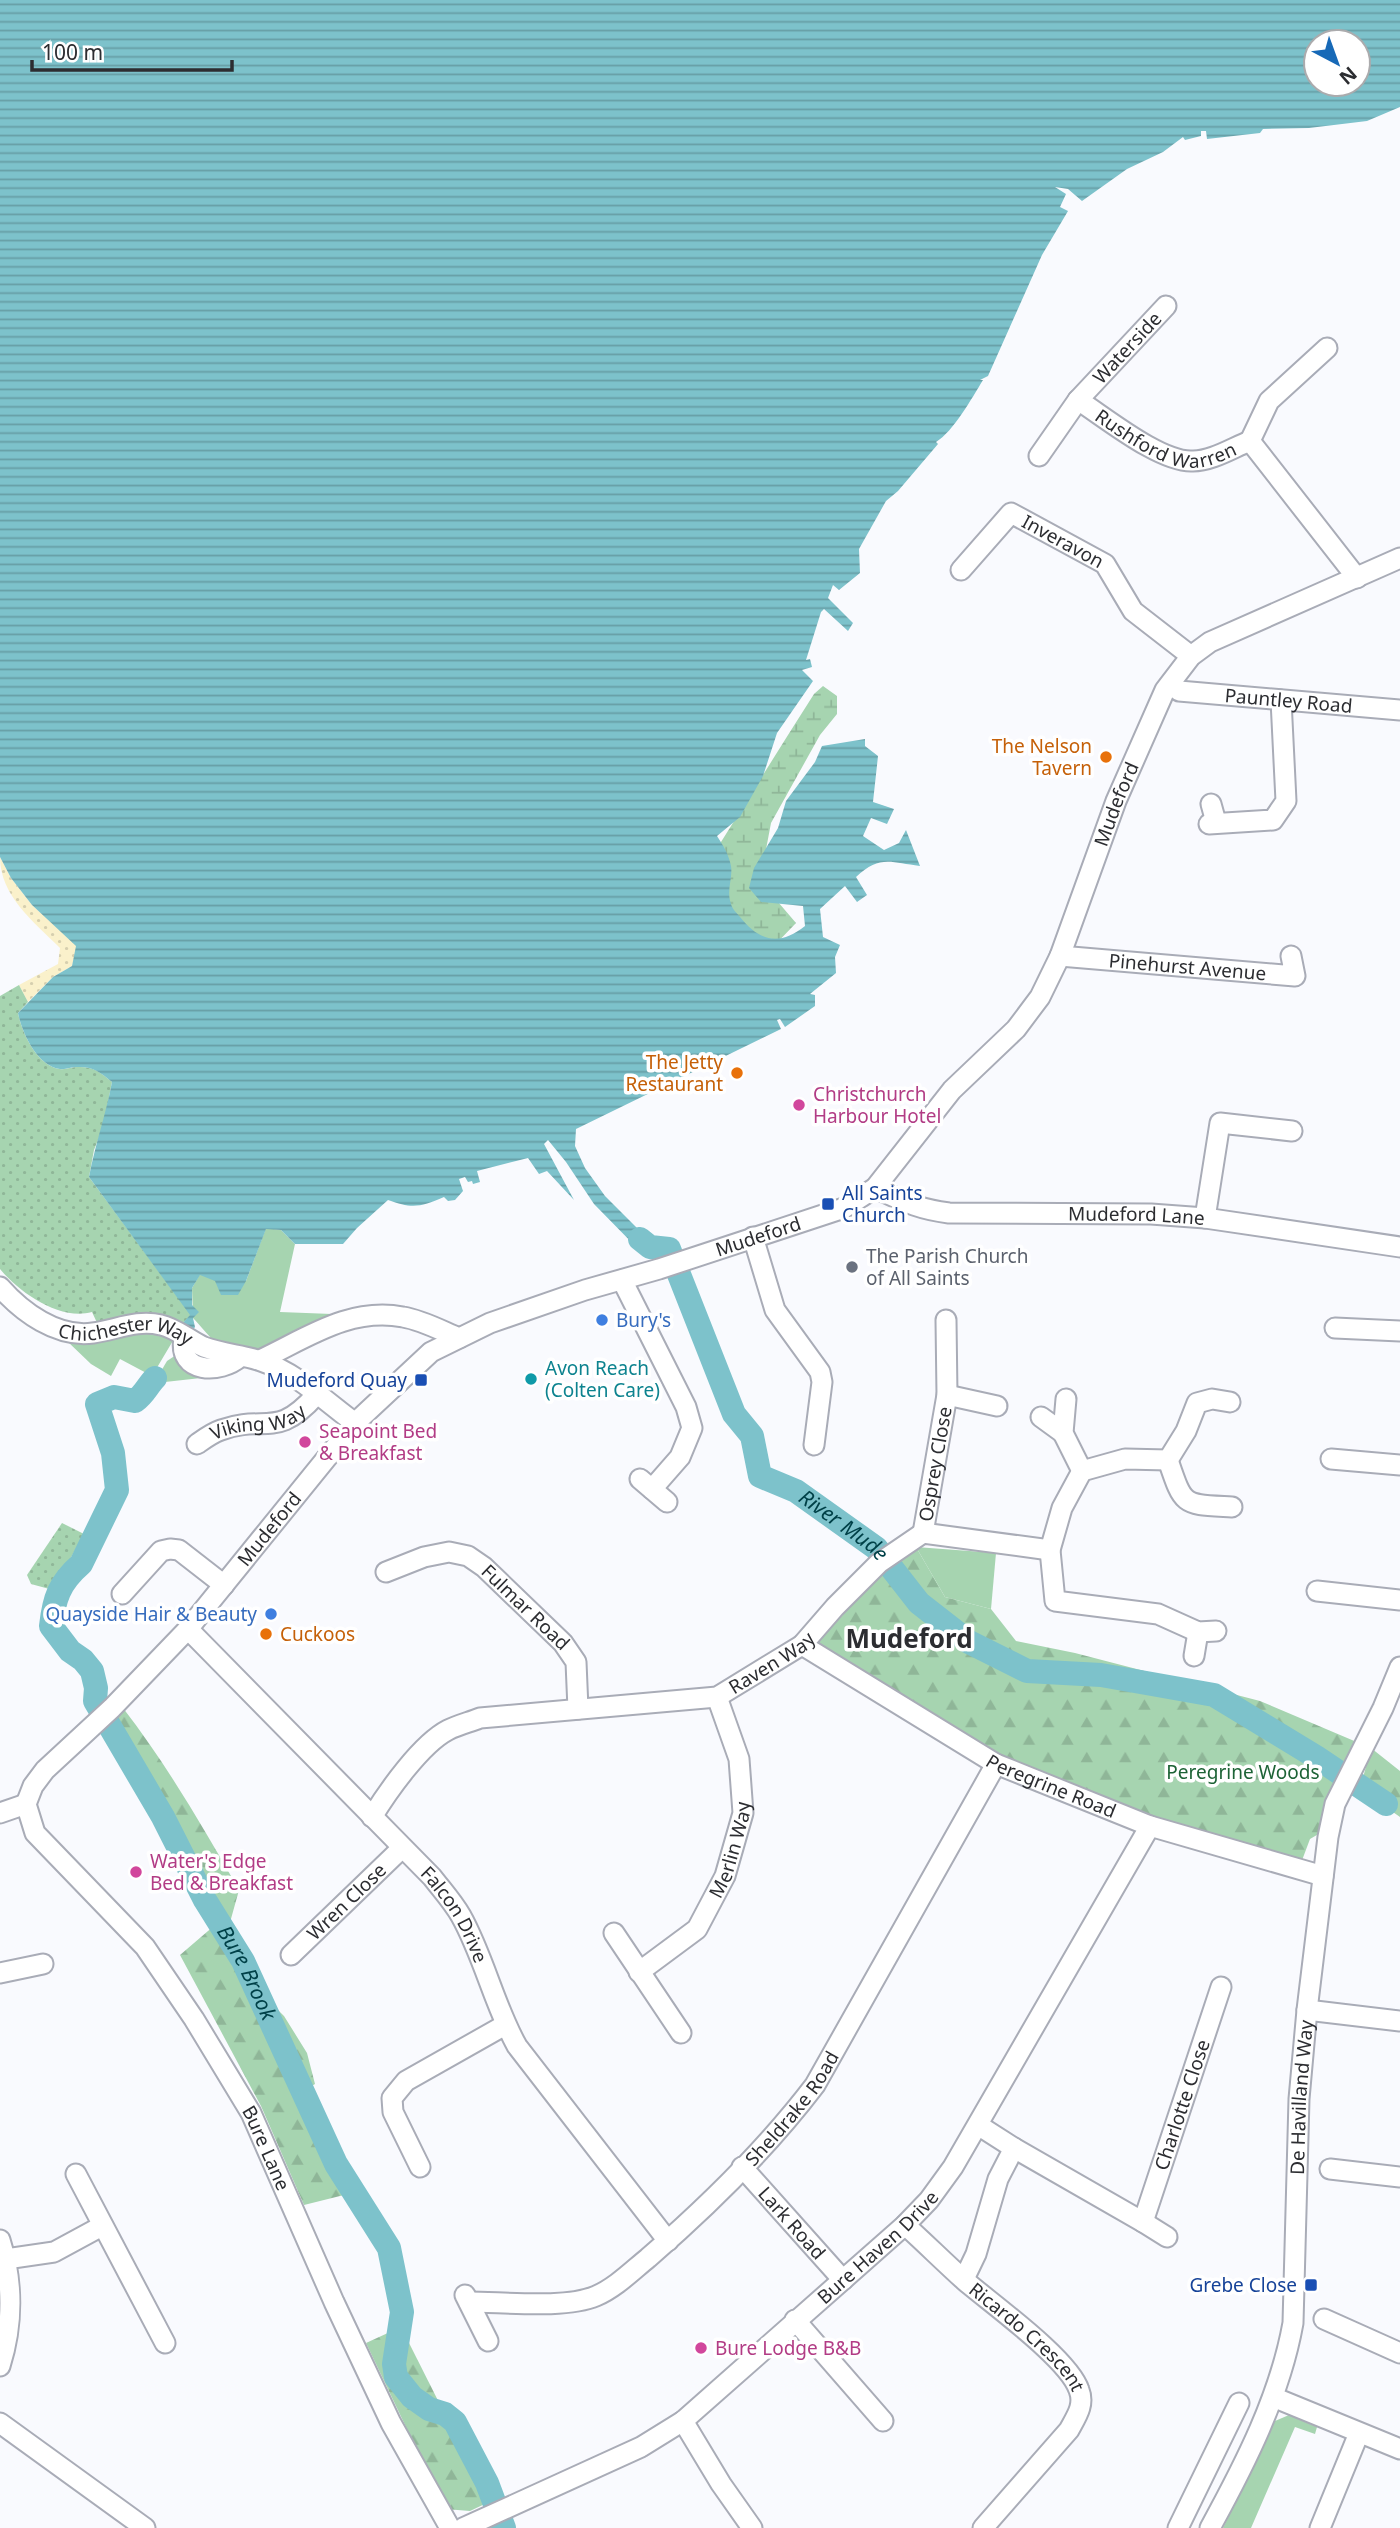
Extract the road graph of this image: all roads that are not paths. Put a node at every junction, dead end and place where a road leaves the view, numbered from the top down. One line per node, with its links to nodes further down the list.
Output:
1 (1166, 306): 3 (street, Waterside)
2 (1327, 348): 4 (street)
3 (1079, 400): 4 (street, Rushford Warren); 5 (street, Waterside)
4 (1250, 441): 8 (street, Rushford Warren)
5 (1039, 456)
6 (1400, 558): 8 (street, Mudeford)
7 (961, 570): 9 (street, Inveravon)
8 (1357, 578): 9 (street, Mudeford)
9 (1191, 656): 14 (street, Mudeford)
10 (1179, 691): 11 (street, Pauntley Road)
11 (1281, 700): 12 (street, Pauntley Road); 13 (street)
12 (1400, 710)
13 (1212, 816)
14 (1060, 956): 15 (street, Pinehurst Avenue); 17 (street, Mudeford)
15 (1290, 956)
16 (1293, 1131): 18 (street)
17 (875, 1188): 18 (street, Mudeford Lane); 19 (street, Mudeford)
18 (1205, 1218): 20 (street, Mudeford Lane)
19 (753, 1237): 21 (street, Mudeford); 37 (street)
20 (1400, 1247)
21 (622, 1280): 26 (street, Mudeford); 42 (street)
22 (0, 1287): 27 (street, Chichester Way)
23 (946, 1320): 29 (street, Osprey Close)
24 (1335, 1328): 25 (street)
25 (1400, 1331)
26 (460, 1338): 27 (street); 34 (street, Mudeford)
27 (250, 1359): 28 (street, Chichester Way)
28 (316, 1395): 34 (street, Chichester Way); 36 (street, Viking Way)
29 (947, 1395): 32 (street, Osprey Close); 44 (street, Osprey Close)
30 (1066, 1399): 35 (street)
31 (1230, 1402): 39 (street)
32 (997, 1406)
33 (1041, 1417): 35 (street)
34 (355, 1423): 47 (street, Mudeford)
35 (1063, 1433): 41 (street)
36 (197, 1444)
37 (814, 1445)
38 (1331, 1459): 40 (street)
39 (1168, 1460): 41 (street); 43 (street)
40 (1400, 1465)
41 (1082, 1471): 45 (street)
42 (653, 1490)
43 (1231, 1507)
44 (923, 1533): 45 (street); 52 (street, Raven Way)
45 (1050, 1550): 53 (street)
46 (386, 1572): 56 (street, Fulmar Road)
47 (223, 1585): 49 (street); 51 (street, Mudeford)
48 (1317, 1591): 50 (street)
49 (122, 1594)
50 (1400, 1600)
51 (188, 1629): 58 (street, Mudeford); 60 (street, Falcon Drive)
52 (802, 1645): 55 (street, Raven Way); 57 (street, Peregrine Road)
53 (1194, 1656)
54 (1399, 1674): 63 (street, De Havilland Way)
55 (717, 1697): 56 (street, Raven Way); 67 (street, Merlin Way)
56 (578, 1709): 60 (street, Raven Way)
57 (996, 1764): 61 (street, Peregrine Road); 77 (street, Sheldrake Road)
58 (26, 1804): 59 (street); 104 (street, Bure Lane)
59 (0, 1813)
60 (372, 1817): 62 (street, Falcon Drive)
61 (1150, 1826): 63 (street, Peregrine Road); 74 (street, Bure Haven Drive)
62 (402, 1848): 65 (street, Wren Close); 72 (street, Falcon Drive)
63 (1323, 1876): 70 (street, De Havilland Way)
64 (614, 1933): 67 (street)
65 (291, 1955)
66 (43, 1964): 68 (street)
67 (639, 1972): 73 (street)
68 (0, 1973)
69 (1221, 1987): 81 (street, Charlotte Close)
70 (1307, 2010): 71 (street); 96 (street, De Havilland Way)
71 (1400, 2021)
72 (505, 2025): 76 (street); 86 (street, Falcon Drive)
73 (681, 2033)
74 (978, 2125): 75 (street); 82 (street, Bure Haven Drive)
75 (1014, 2148): 81 (street); 88 (street)
76 (420, 2167)
77 (743, 2167): 86 (street, Sheldrake Road); 89 (street, Lark Road)
78 (1331, 2169): 80 (street)
79 (76, 2174): 83 (street)
80 (1400, 2177)
81 (1143, 2222): 84 (street)
82 (905, 2225): 88 (street, Ricardo Crescent); 89 (street, Bure Haven Drive)
83 (102, 2226): 87 (street); 93 (street)
84 (1167, 2237)
85 (0, 2240): 87 (street)
86 (668, 2241): 92 (street, Sheldrake Road)
87 (6, 2259): 95 (street)
88 (964, 2279): 107 (street, Ricardo Crescent)
89 (843, 2280): 91 (street, Bure Haven Drive)
90 (1324, 2319): 94 (street)
91 (795, 2320): 98 (street, Bure Haven Drive); 99 (street)
92 (488, 2341)
93 (165, 2343)
94 (1400, 2353)
95 (0, 2366)
96 (1273, 2397): 101 (street); 109 (street, De Havilland Way)
97 (1239, 2403): 108 (street)
98 (683, 2421): 105 (street, Bure Haven Drive); 106 (street)
99 (883, 2421)
100 (0, 2423): 103 (street)
101 (1359, 2433): 102 (street); 110 (street)
102 (1400, 2449)
103 (145, 2528)
104 (450, 2528)
105 (463, 2528)
106 (752, 2528)
107 (983, 2528)
108 (1178, 2528)
109 (1210, 2528)
110 (1320, 2528)

